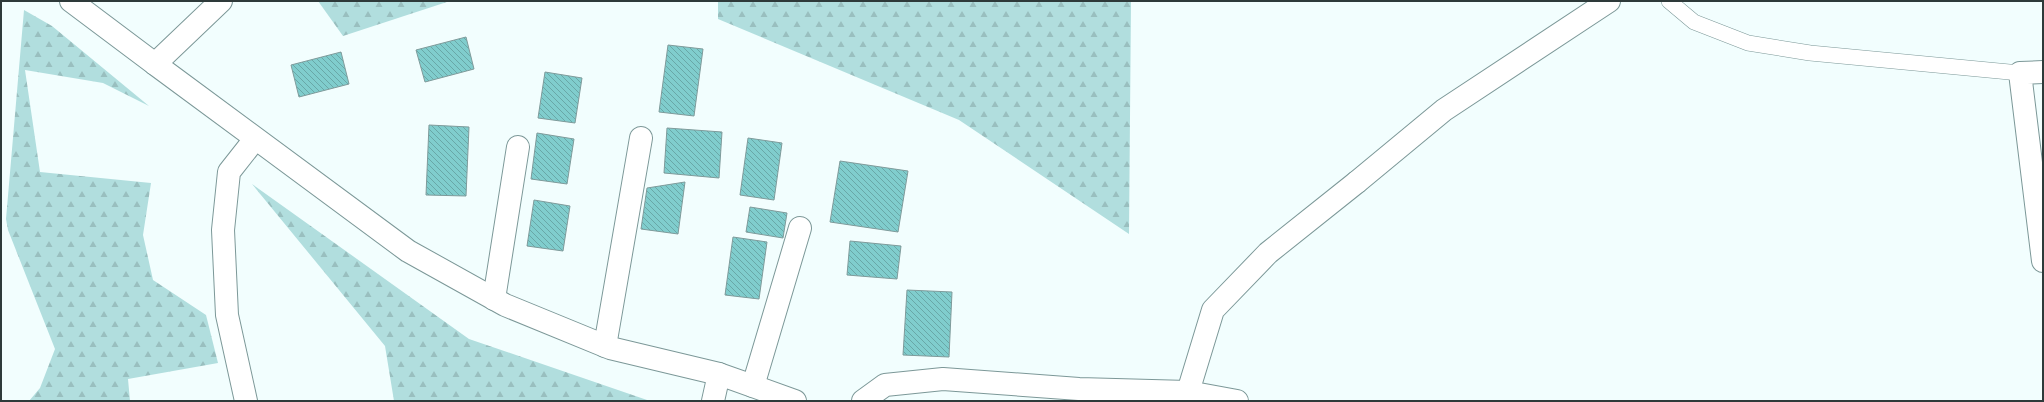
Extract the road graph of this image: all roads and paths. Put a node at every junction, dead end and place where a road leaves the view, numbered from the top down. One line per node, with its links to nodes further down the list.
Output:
1 (71, 1): 5 (street)
2 (221, 1): 5 (street)
3 (1609, 1): 17 (street)
4 (1670, 1): 7 (lane)
5 (155, 64): 9 (street)
6 (2043, 72): 7 (street)
7 (2020, 73): 12 (street)
8 (640, 138): 14 (street)
9 (255, 139): 13 (street); 18 (street)
10 (518, 147): 13 (street)
11 (800, 228): 16 (street)
12 (2043, 261)
13 (494, 299): 14 (street)
14 (605, 346): 15 (street)
15 (719, 374): 16 (street); 19 (street)
16 (753, 386): 20 (street)
17 (1188, 396): 21 (street); 22 (street)
18 (246, 401)
19 (713, 401)
20 (795, 401)
21 (863, 401)
22 (1237, 401)

